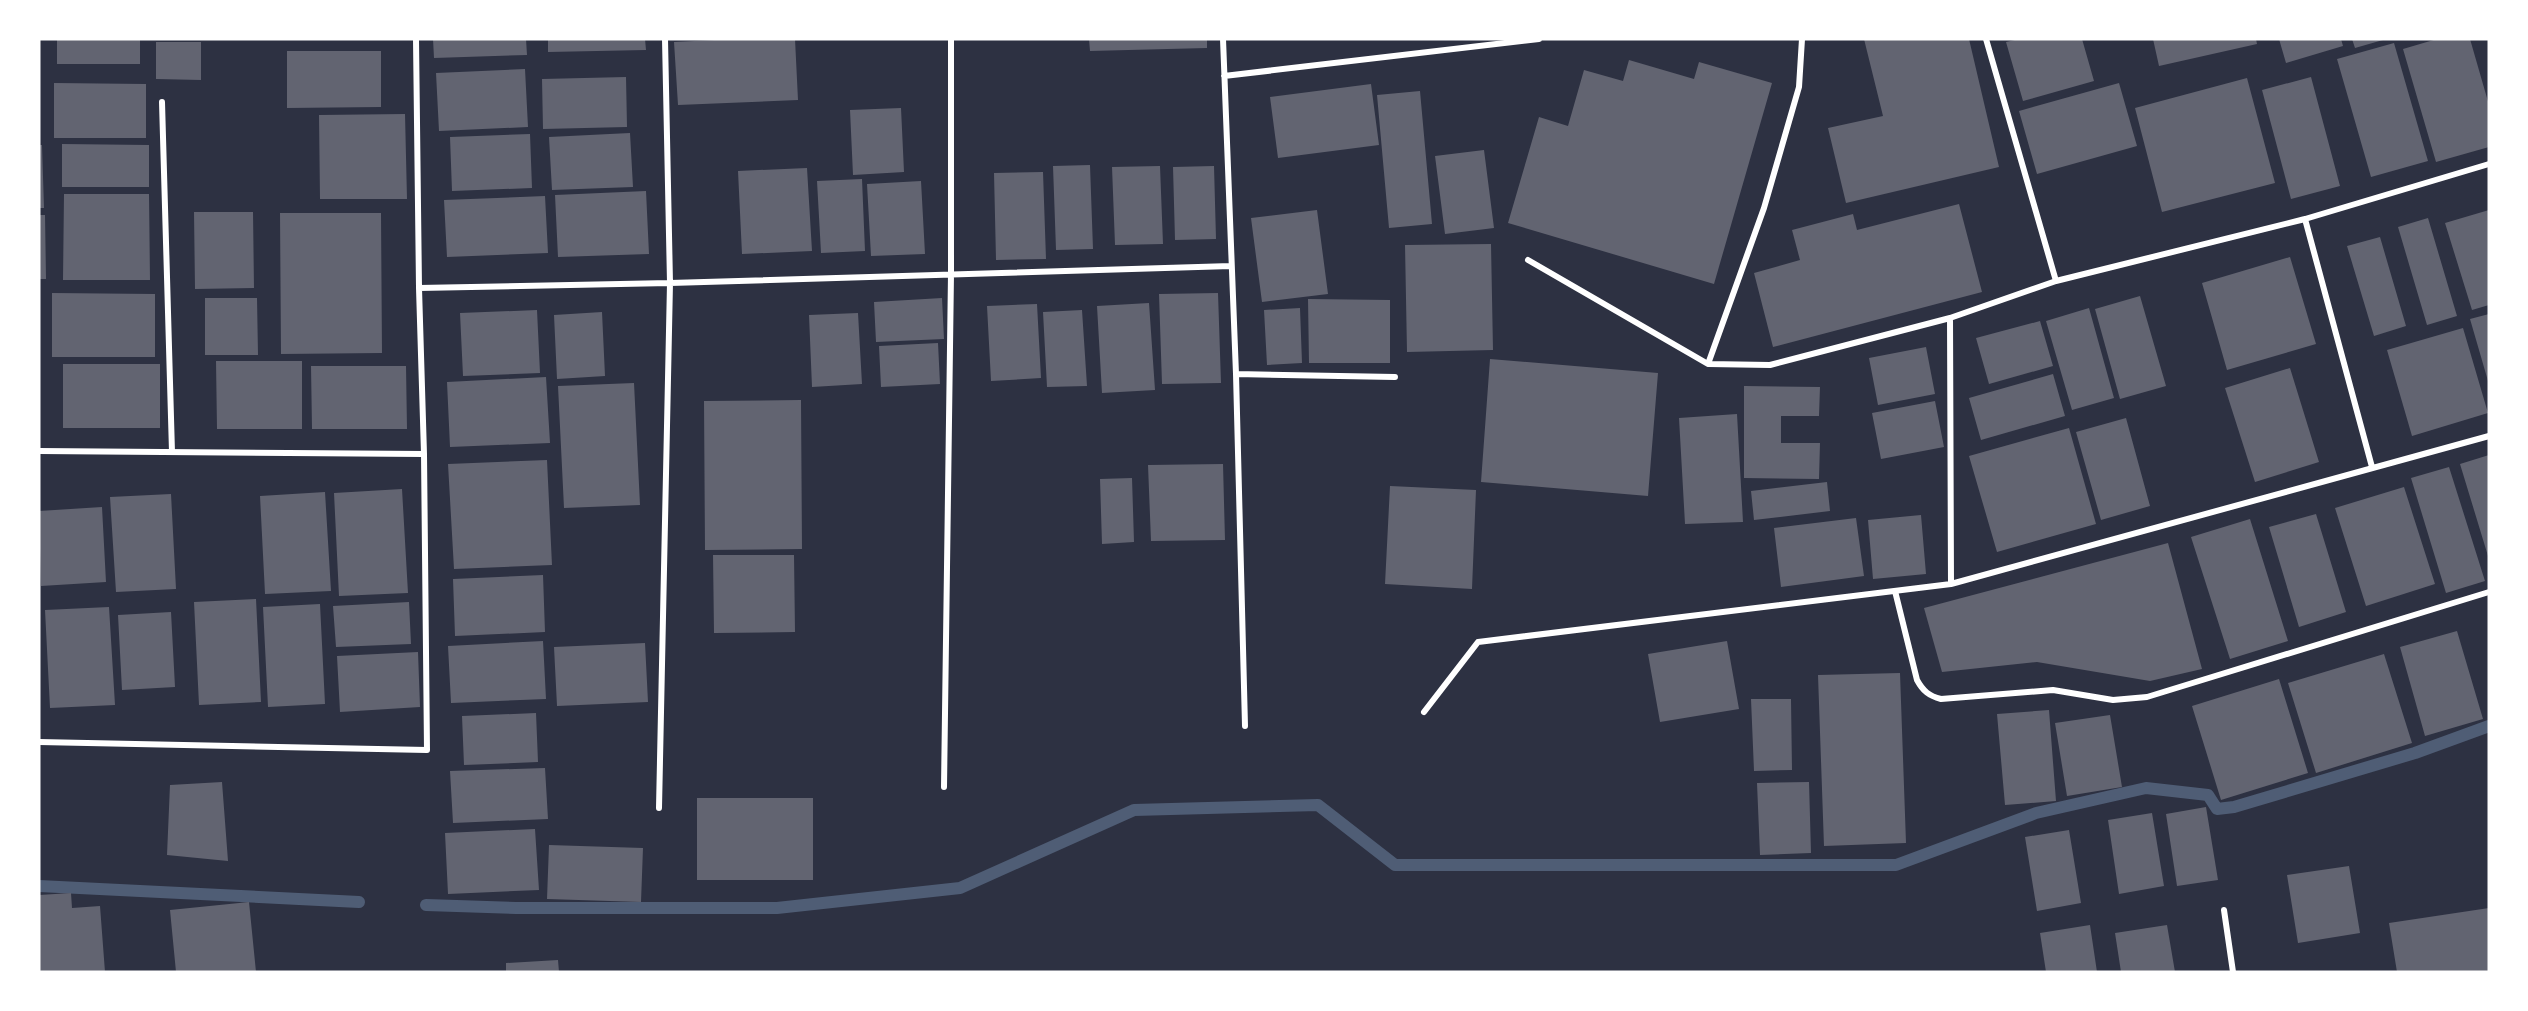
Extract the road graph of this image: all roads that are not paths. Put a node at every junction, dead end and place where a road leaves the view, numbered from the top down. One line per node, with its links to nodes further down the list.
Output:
1 (416, 39): 17 (street)
2 (666, 39): 16 (street)
3 (951, 39): 14 (street)
4 (1223, 39): 8 (street)
5 (1539, 39): 8 (street)
6 (1802, 39): 19 (street)
7 (1986, 39): 15 (street)
8 (1224, 76): 13 (street)
9 (162, 102): 24 (street)
10 (2489, 164): 11 (street)
11 (2305, 219): 15 (street); 26 (street)
12 (1528, 260): 19 (street)
13 (1231, 266): 14 (street); 20 (street)
14 (951, 273): 16 (street); 33 (street)
15 (2056, 281): 18 (street)
16 (670, 283): 17 (street); 34 (street)
17 (419, 288): 25 (street)
18 (1950, 318): 19 (street); 27 (street)
19 (1708, 364)
20 (1236, 374): 21 (street); 31 (street)
21 (1395, 377)
22 (2489, 436): 26 (street)
23 (39, 451): 24 (street)
24 (172, 452): 25 (street)
25 (424, 454): 32 (street)
26 (2372, 467): 27 (street)
27 (1950, 584): 28 (street)
28 (1895, 591): 29 (street); 30 (street)
29 (2489, 592)
30 (1424, 712)
31 (1245, 726)
32 (39, 742)
33 (944, 787)
34 (659, 808)
35 (2224, 910): 36 (street)
36 (2233, 972)

